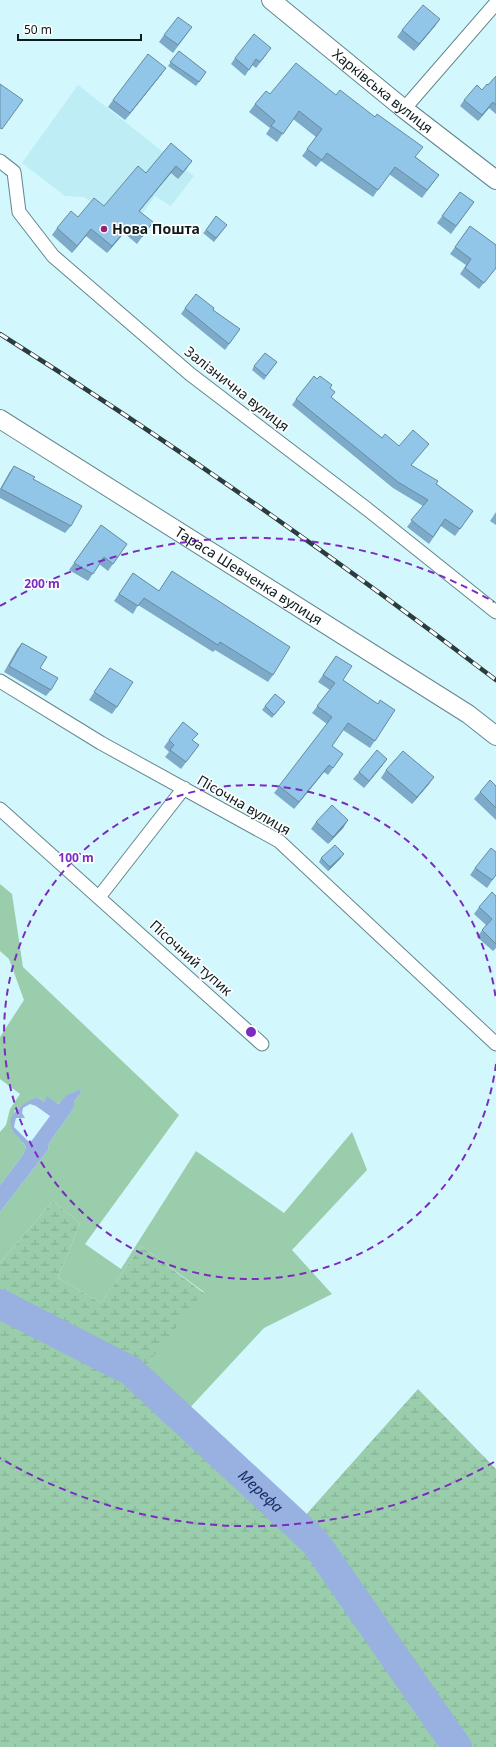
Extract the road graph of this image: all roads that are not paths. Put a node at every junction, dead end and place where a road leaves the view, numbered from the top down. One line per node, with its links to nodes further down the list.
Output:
1 (271, 0): 3 (street, Харківська вулиця)
2 (496, 3): 3 (street)
3 (404, 109): 5 (street, Харківська вулиця)
4 (0, 161): 7 (street, Залізнична вулиця)
5 (496, 180)
6 (0, 419): 9 (street, Тараса Шевченка вулиця)
7 (496, 612)
8 (0, 681): 10 (street, Пісочна вулиця)
9 (496, 736)
10 (184, 788): 12 (street); 14 (street, Пісочна вулиця)
11 (0, 809): 12 (street, Пісочний тупик)
12 (99, 897): 13 (street, Пісочний тупик)
13 (262, 1044)
14 (496, 1044)

